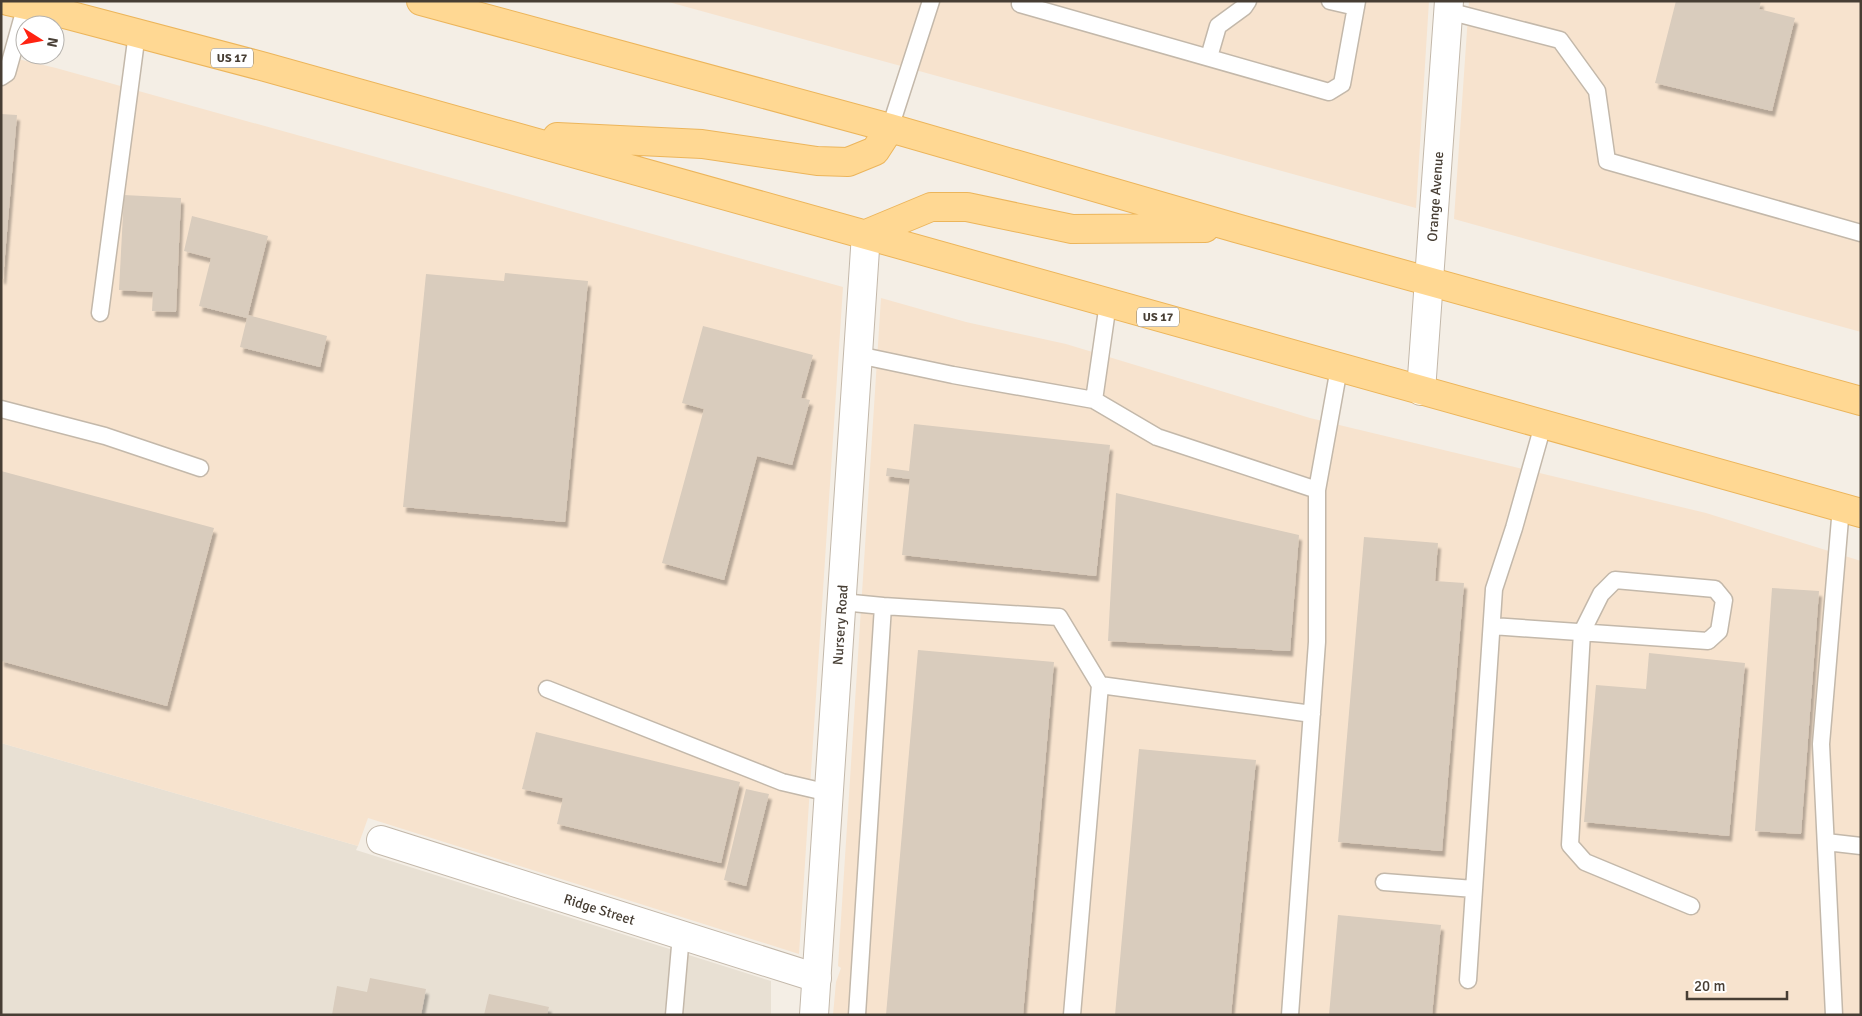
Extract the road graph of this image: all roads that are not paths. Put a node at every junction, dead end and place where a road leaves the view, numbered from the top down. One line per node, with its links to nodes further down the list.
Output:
1 (421, 1): 12 (main road)
2 (931, 1): 12 (lane)
3 (1248, 1): 10 (lane)
4 (1330, 1): 7 (lane)
5 (1017, 2): 10 (lane)
6 (17, 3): 9 (main road, US 17); 11 (lane)
7 (1356, 4): 10 (lane)
8 (1449, 6): 15 (lane); 17 (street, Orange Avenue)
9 (137, 33): 13 (main road, US 17); 19 (lane)
10 (1209, 57)
11 (1, 77)
12 (890, 128): 13 (main road); 14 (main road)
13 (506, 135): 16 (main road, US 17)
14 (1236, 228): 16 (main road); 17 (main road)
15 (1861, 233)
16 (866, 234): 18 (main road, US 17); 20 (street, Nursery Road)
17 (1430, 281): 22 (street, Orange Avenue); 23 (main road)
18 (1108, 302): 21 (main road, US 17); 24 (lane)
19 (100, 313)
20 (858, 355): 24 (lane); 30 (street, Nursery Road)
21 (1339, 368): 22 (main road, US 17); 28 (lane)
22 (1422, 391): 26 (main road, US 17)
23 (1860, 397)
24 (1094, 400): 28 (lane)
25 (1, 410): 27 (lane)
26 (1543, 424): 29 (main road, US 17); 32 (lane)
27 (200, 468)
28 (1316, 490): 36 (lane)
29 (1851, 510): 39 (lane)
30 (842, 602): 31 (lane); 37 (street, Nursery Road)
31 (883, 606): 34 (lane); 50 (lane)
32 (1492, 626): 33 (lane); 42 (lane)
33 (1582, 632): 33 (lane); 43 (lane)
34 (1100, 685): 36 (lane); 51 (lane)
35 (547, 688): 37 (lane)
36 (1312, 714): 52 (lane)
37 (829, 793): 45 (street, Nursery Road)
38 (381, 840): 44 (street, Ridge Street)
39 (1826, 842): 40 (lane); 47 (lane)
40 (1861, 846)
41 (1384, 882): 42 (lane)
42 (1474, 889): 46 (lane)
43 (1691, 906)
44 (681, 935): 45 (street, Ridge Street); 48 (lane)
45 (817, 978): 49 (street, Nursery Road)
46 (1468, 980)
47 (1838, 1013)
48 (674, 1015)
49 (814, 1015)
50 (856, 1015)
51 (1072, 1015)
52 (1290, 1015)

